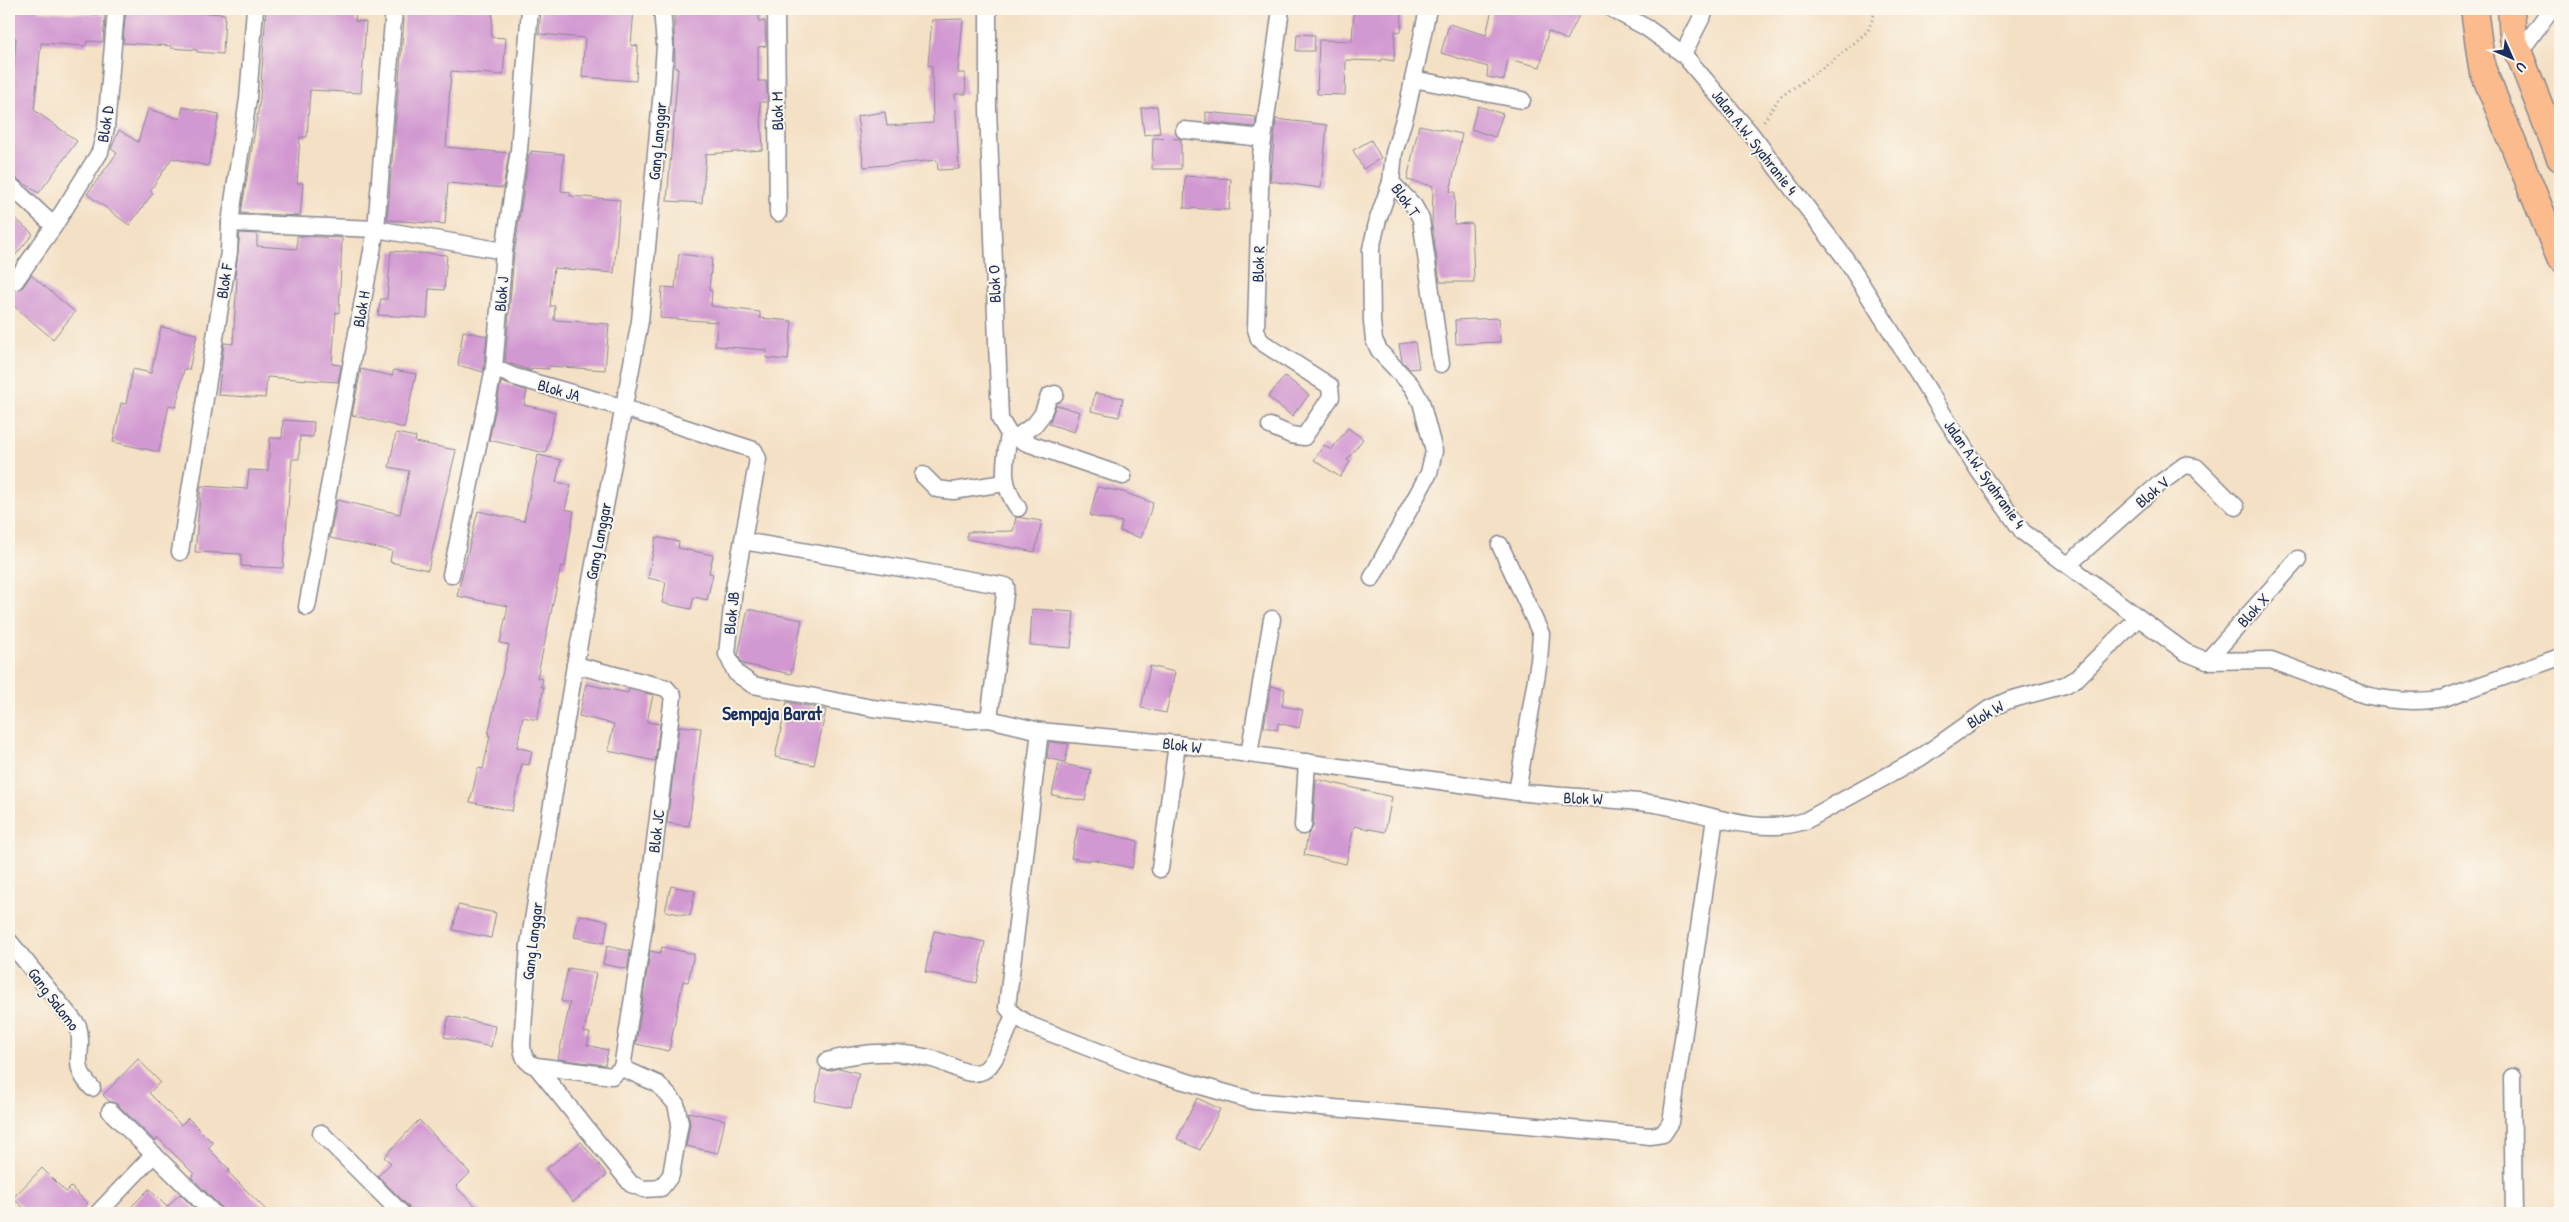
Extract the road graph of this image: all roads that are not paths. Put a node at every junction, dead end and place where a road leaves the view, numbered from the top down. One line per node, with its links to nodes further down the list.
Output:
1 (116, 9): 26 (street, Blok D)
2 (254, 9): 25 (street, Blok F)
3 (394, 9): 27 (street, Blok H)
4 (530, 9): 28 (street, Blok J)
5 (662, 9): 34 (street, Gang Langgar)
6 (776, 9): 24 (street, Blok M)
7 (988, 9): 36 (street, Blok O)
8 (1281, 9): 20 (street, Blok R)
9 (1428, 9): 17 (street, Blok T)
10 (1612, 9): 16 (street, Jalan A.W. Syahranie 4)
11 (1706, 9): 16 (street)
12 (2474, 9): 29 (main road)
13 (2511, 9): 15 (main road)
14 (2550, 9): 15 (street)
15 (2519, 53): 21 (main road)
16 (1683, 54): 46 (street, Jalan A.W. Syahranie 4)
17 (1413, 79): 18 (street); 22 (street, Blok T)
18 (1522, 100)
19 (1184, 130): 20 (street)
20 (1264, 138): 35 (street, Blok R)
21 (2560, 158)
22 (1391, 182): 31 (street, Blok T); 48 (street)
23 (9, 184): 26 (street)
24 (778, 213)
25 (230, 223): 27 (street); 44 (street, Blok F)
26 (54, 226): 30 (street, Blok D)
27 (376, 229): 28 (street); 49 (street, Blok H)
28 (504, 251): 32 (street, Blok J)
29 (2560, 256)
30 (14, 281)
31 (1441, 364)
32 (494, 368): 34 (street, Blok JA); 47 (street, Blok J)
33 (1055, 394): 36 (street)
34 (624, 408): 42 (street, Blok JB); 54 (street, Gang Langgar)
35 (1270, 426)
36 (1013, 436): 38 (street); 39 (street)
37 (923, 475): 39 (street)
38 (1123, 476)
39 (1004, 483): 41 (street)
40 (2236, 506): 46 (street, Blok V)
41 (1018, 508)
42 (743, 542): 55 (street); 56 (street, Blok JB)
43 (1500, 545): 61 (street)
44 (180, 552)
45 (2298, 559): 53 (street, Blok X)
46 (2069, 564): 51 (street, Jalan A.W. Syahranie 4)
47 (451, 576)
48 (1372, 578)
49 (307, 607)
50 (1272, 618): 59 (street)
51 (2138, 618): 53 (street, Jalan A.W. Syahranie 4); 62 (street, Blok W)
52 (2560, 657): 53 (street, Jalan A.W. Syahranie 4)
53 (2207, 661)
54 (575, 665): 68 (street, Gang Langgar); 69 (street, Blok JC)
55 (989, 719): 56 (street, Blok W); 57 (street, Blok W)
56 (969, 720)
57 (1040, 731): 58 (street, Blok W); 66 (street)
58 (1177, 744): 59 (street, Blok W); 64 (street)
59 (1249, 754): 60 (street, Blok W)
60 (1307, 762): 61 (street, Blok W); 63 (street)
61 (1517, 792): 62 (street, Blok W)
62 (1715, 818): 66 (street)
63 (1303, 826)
64 (1160, 869)
65 (9, 941): 71 (street, Gang Salomo)
66 (1014, 1015): 67 (street)
67 (826, 1061)
68 (536, 1066): 69 (street); 69 (street, Gang Langgar)
69 (622, 1068)
70 (2512, 1077): 78 (street)
71 (92, 1088)
72 (110, 1111): 74 (street)
73 (320, 1133): 77 (street)
74 (154, 1154): 75 (street); 76 (street)
75 (98, 1213)
76 (213, 1213)
77 (401, 1213)
78 (2514, 1213)

